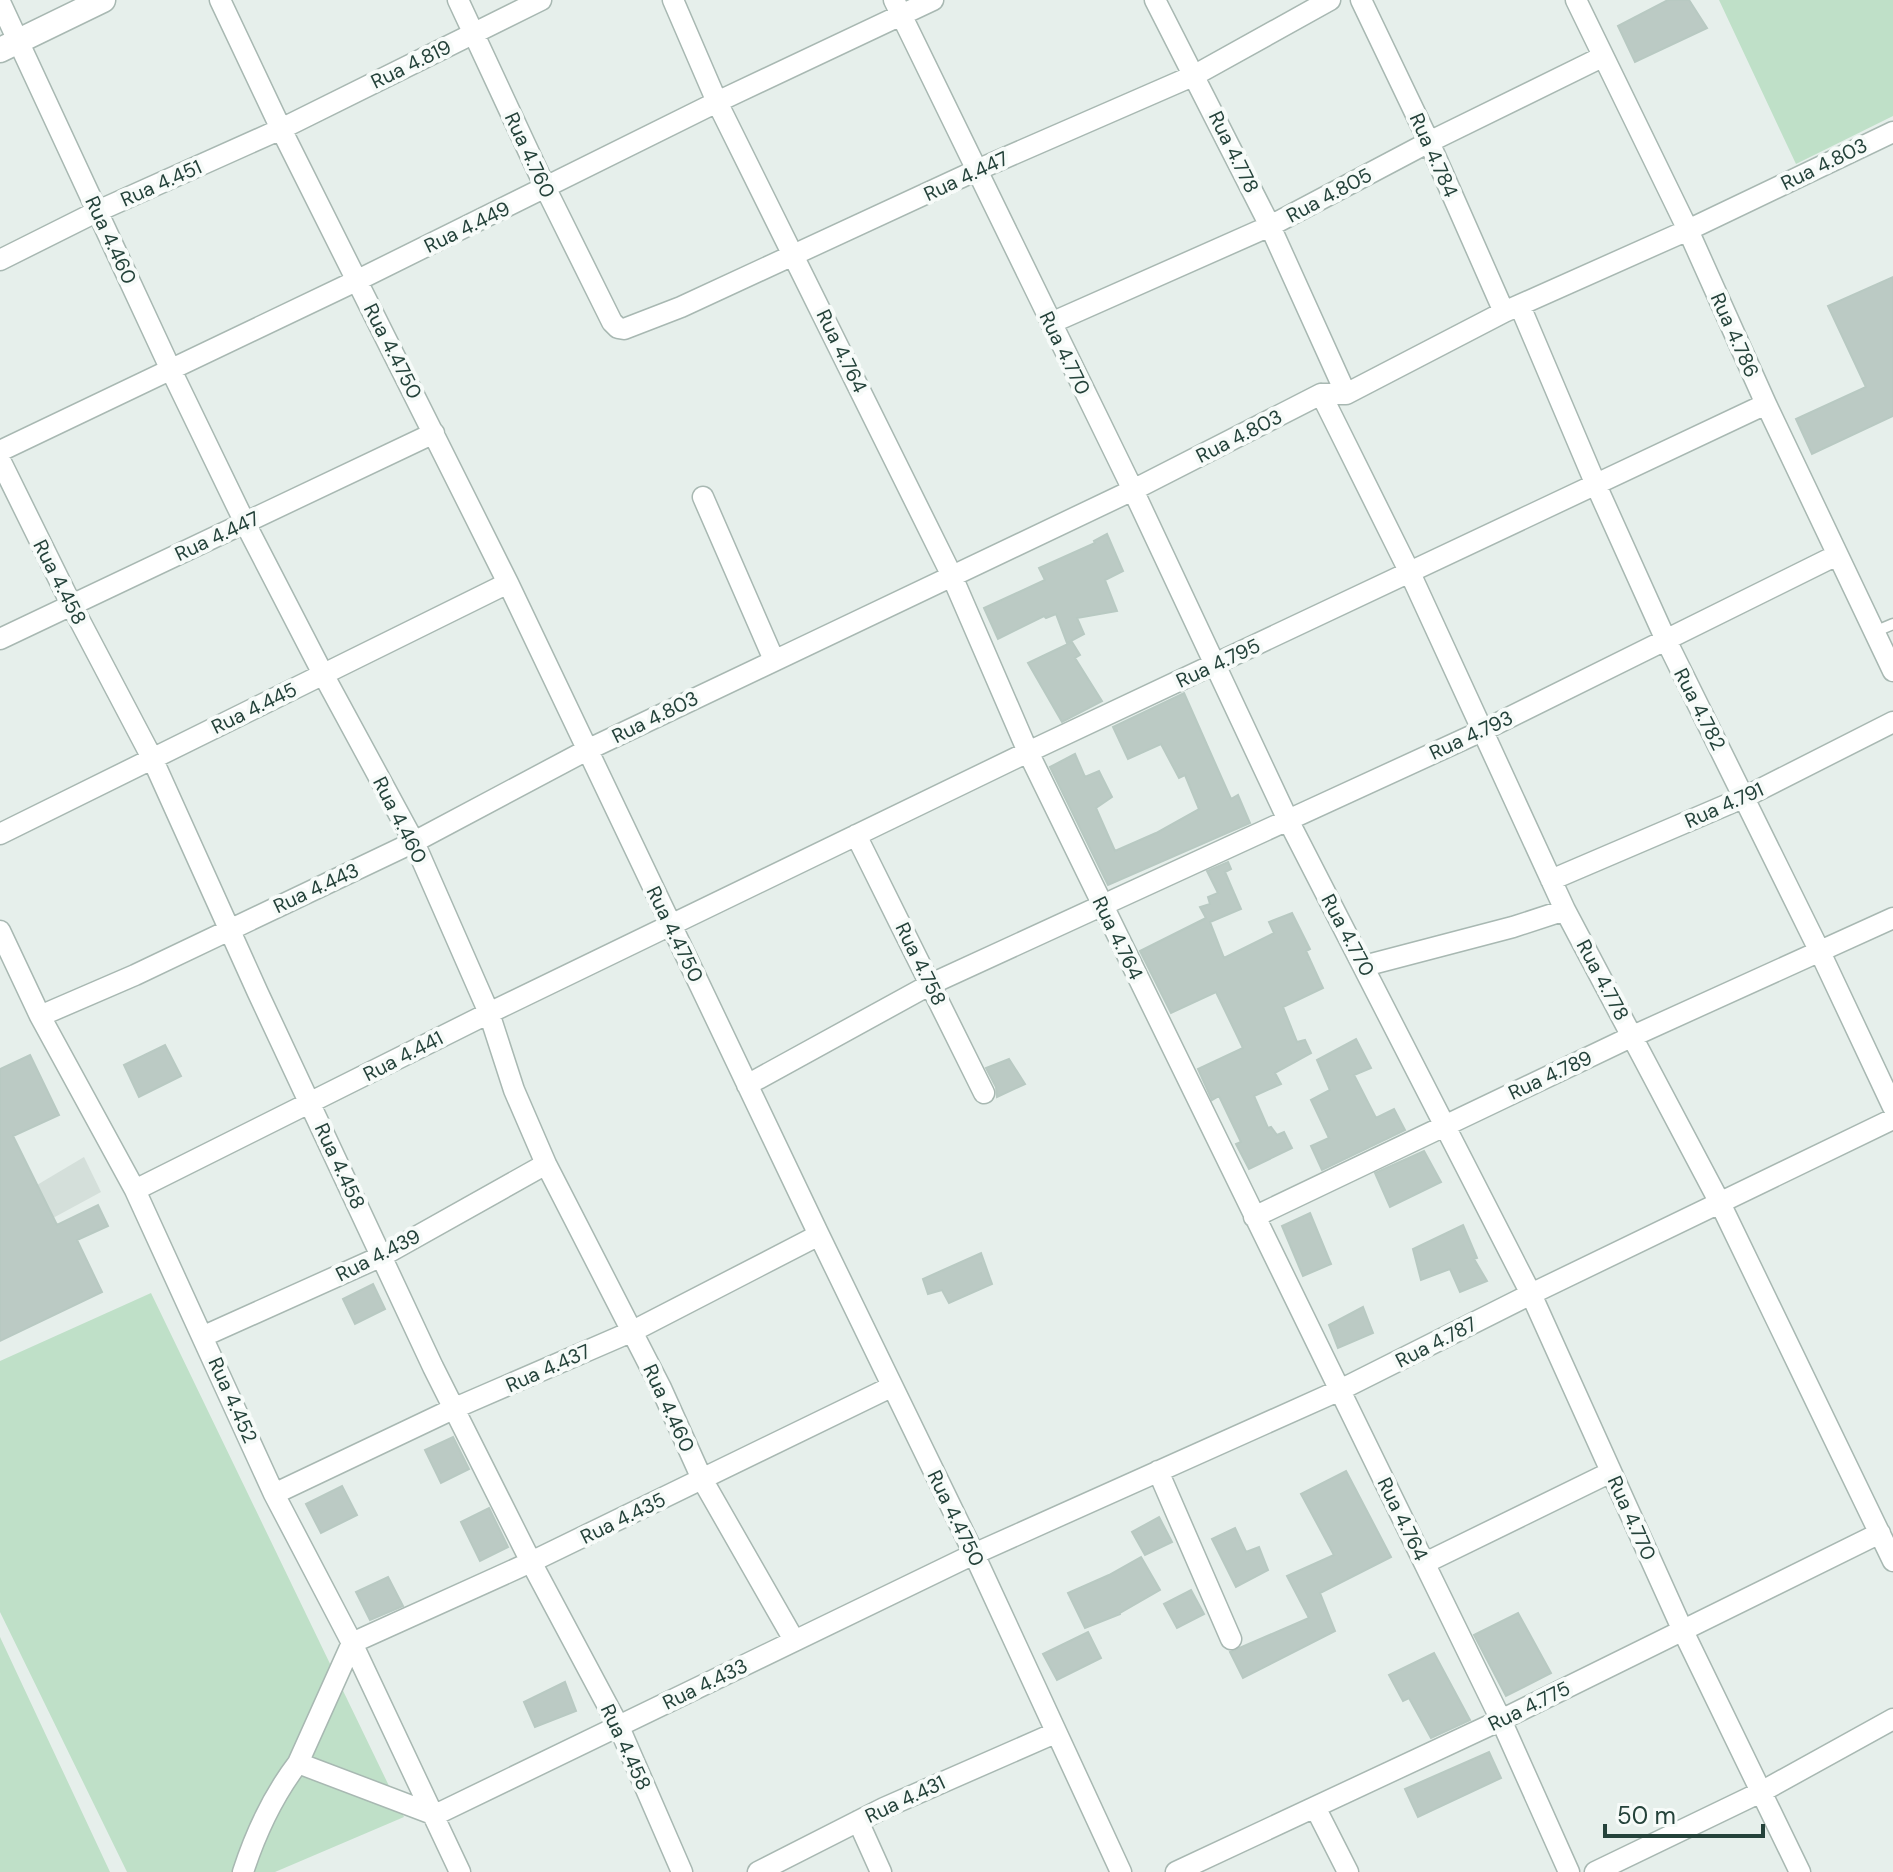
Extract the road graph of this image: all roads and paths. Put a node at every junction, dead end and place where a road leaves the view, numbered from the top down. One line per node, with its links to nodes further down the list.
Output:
1 (103, 0): 14 (street)
2 (220, 0): 18 (street, Rua 4.4750)
3 (458, 0): 13 (street, Rua 4.760)
4 (541, 0): 13 (street, Rua 4.819)
5 (673, 0): 17 (street, Rua 4.764)
6 (933, 0): 12 (street, Rua 4.449)
7 (1155, 0): 16 (street, Rua 4.778)
8 (1330, 0): 16 (street, Rua 4.447)
9 (1361, 0): 20 (street, Rua 4.784)
10 (1576, 0): 15 (street, Rua 4.786)
11 (0, 2): 14 (street, Rua 4.460)
12 (898, 8): 17 (street, Rua 4.449); 21 (street, Rua 4.770)
13 (473, 33): 18 (street, Rua 4.819); 22 (street, Rua 4.760)
14 (10, 45): 23 (street, Rua 4.460)
15 (1602, 57): 20 (street, Rua 4.805); 25 (street, Rua 4.786)
16 (1195, 75): 21 (street, Rua 4.447); 24 (street, Rua 4.778)
17 (717, 102): 22 (street, Rua 4.449); 26 (street, Rua 4.764)
18 (281, 129): 23 (street, Rua 4.451); 28 (street, Rua 4.4750)
19 (1893, 132): 25 (street, Rua 4.803)
20 (1429, 142): 24 (street, Rua 4.805); 30 (street, Rua 4.784)
21 (977, 170): 26 (street, Rua 4.447); 31 (street, Rua 4.770)
22 (546, 189): 28 (street, Rua 4.449); 29 (street, Rua 4.760)
23 (98, 211): 27 (street, Rua 4.451); 32 (street, Rua 4.460)
24 (1270, 226): 31 (street, Rua 4.805); 34 (street, Rua 4.778)
25 (1688, 230): 30 (street, Rua 4.803); 35 (street, Rua 4.786)
26 (796, 256): 29 (street, Rua 4.447); 45 (street, Rua 4.764)
27 (0, 260)
28 (358, 280): 32 (street, Rua 4.449); 36 (street, Rua 4.4750)
29 (606, 308)
30 (1512, 309): 34 (street, Rua 4.803); 39 (street, Rua 4.782)
31 (1051, 323): 40 (street, Rua 4.770)
32 (170, 368): 37 (street, Rua 4.449); 42 (street, Rua 4.460)
33 (1321, 394): 34 (street, Rua 4.803); 40 (street, Rua 4.803); 44 (street, Rua 4.778)
34 (1346, 394)
35 (1766, 404): 39 (street, Rua 4.795); 43 (street, Rua 4.786)
36 (434, 433): 42 (street, Rua 4.447); 46 (street, Rua 4.4750)
37 (0, 451)
38 (0, 460): 47 (street, Rua 4.458)
39 (1596, 485): 44 (street, Rua 4.795); 49 (street, Rua 4.782)
40 (1133, 490): 45 (street, Rua 4.803); 52 (street, Rua 4.770)
41 (703, 497): 51 (street)
42 (245, 523): 47 (street, Rua 4.447); 54 (street, Rua 4.460)
43 (1837, 555): 48 (street, Rua 4.786); 49 (street, Rua 4.793)
44 (1410, 573): 52 (street, Rua 4.795); 56 (street, Rua 4.778)
45 (951, 574): 51 (street, Rua 4.803); 58 (street, Rua 4.764)
46 (508, 583): 54 (street, Rua 4.445); 57 (street, Rua 4.4750)
47 (71, 604): 50 (street, Rua 4.447); 59 (street, Rua 4.458)
48 (1884, 628): 53 (street, Rua 4.786)
49 (1665, 638): 56 (street, Rua 4.793); 60 (street, Rua 4.782)
50 (0, 639)
51 (774, 660): 57 (street, Rua 4.803)
52 (1216, 665): 58 (street, Rua 4.795); 61 (street, Rua 4.770)
53 (1893, 671)
54 (323, 674): 59 (street, Rua 4.445); 64 (street, Rua 4.460)
55 (1893, 722): 60 (street, Rua 4.791)
56 (1484, 730): 61 (street, Rua 4.793); 65 (street, Rua 4.778)
57 (587, 750): 64 (street, Rua 4.443); 69 (street, Rua 4.4750)
58 (1028, 752): 63 (street, Rua 4.795); 66 (street, Rua 4.764)
59 (152, 758): 62 (street, Rua 4.445); 70 (street, Rua 4.458)
60 (1745, 797): 65 (street, Rua 4.791); 72 (street, Rua 4.782)
61 (1287, 818): 66 (street, Rua 4.793); 73 (street, Rua 4.770)
62 (0, 834)
63 (856, 835): 69 (street, Rua 4.795); 74 (street, Rua 4.758)
64 (414, 842): 70 (street, Rua 4.443); 75 (street, Rua 4.460)
65 (1551, 880): 67 (street, Rua 4.778)
66 (1101, 903): 74 (street, Rua 4.793); 87 (street, Rua 4.764)
67 (1565, 910): 73 (street); 77 (street, Rua 4.778)
68 (1893, 918): 72 (street, Rua 4.789)
69 (672, 925): 75 (street, Rua 4.441); 78 (street, Rua 4.4750)
70 (229, 929): 76 (street, Rua 4.443); 80 (street, Rua 4.458)
71 (0, 931): 76 (street, Rua 4.452)
72 (1820, 952): 77 (street, Rua 4.789); 81 (street, Rua 4.782)
73 (1364, 966): 83 (street, Rua 4.770)
74 (931, 984): 78 (street, Rua 4.793); 79 (street, Rua 4.758)
75 (489, 1013): 80 (street, Rua 4.441); 84 (street, Rua 4.460)
76 (40, 1016): 85 (street, Rua 4.452)
77 (1633, 1036): 83 (street, Rua 4.789); 86 (street, Rua 4.778)
78 (747, 1085): 88 (street, Rua 4.4750)
79 (984, 1093)
80 (311, 1102): 85 (street, Rua 4.441); 89 (street, Rua 4.458)
81 (1893, 1107)
82 (1893, 1119): 86 (street, Rua 4.787)
83 (1445, 1124): 87 (street, Rua 4.789); 90 (street, Rua 4.770)
84 (546, 1164): 89 (street, Rua 4.439); 91 (street, Rua 4.460)
85 (135, 1190): 92 (street, Rua 4.452)
86 (1720, 1203): 90 (street, Rua 4.787); 100 (street, Rua 4.778)
87 (1254, 1217): 94 (street, Rua 4.764)
88 (819, 1235): 91 (street, Rua 4.437); 93 (street, Rua 4.4750)
89 (382, 1256): 92 (street, Rua 4.439); 95 (street, Rua 4.458)
90 (1531, 1294): 94 (street, Rua 4.787); 97 (street, Rua 4.770)
91 (633, 1331): 95 (street, Rua 4.437); 98 (street, Rua 4.460)
92 (204, 1336): 99 (street, Rua 4.452)
93 (891, 1387): 98 (street, Rua 4.435); 101 (street, Rua 4.4750)
94 (1340, 1390): 96 (street, Rua 4.787); 104 (street, Rua 4.764)
95 (455, 1408): 99 (street, Rua 4.437); 103 (street, Rua 4.458)
96 (1158, 1471): 101 (street, Rua 4.787); 106 (street)
97 (1611, 1472): 104 (street); 105 (street, Rua 4.770)
98 (702, 1479): 103 (street, Rua 4.435); 107 (street, Rua 4.460)
99 (274, 1494): 108 (street, Rua 4.452)
100 (1880, 1533): 102 (street, Rua 4.778); 105 (street, Rua 4.775)
101 (974, 1554): 107 (street, Rua 4.433); 112 (street, Rua 4.4750)
102 (1893, 1561)
103 (531, 1562): 108 (street, Rua 4.435); 111 (street, Rua 4.458)
104 (1425, 1563): 110 (street, Rua 4.764)
105 (1683, 1631): 110 (street, Rua 4.775); 114 (street, Rua 4.770)
106 (1231, 1639)
107 (794, 1640): 111 (street, Rua 4.433)
108 (352, 1643): 113 (street); 116 (street, Rua 4.452)
109 (1893, 1719): 114 (street)
110 (1501, 1720): 115 (street, Rua 4.775); 126 (street, Rua 4.764)
111 (619, 1727): 116 (street, Rua 4.433); 120 (street, Rua 4.458)
112 (1055, 1733): 117 (street, Rua 4.431); 123 (street, Rua 4.4750)
113 (298, 1763): 116 (street); 118 (street)
114 (1761, 1792): 127 (street); 128 (street, Rua 4.770)
115 (1315, 1807): 124 (street, Rua 4.775); 125 (street)
116 (435, 1815): 119 (street, Rua 4.452)
117 (858, 1821): 121 (street, Rua 4.431); 122 (street)
118 (243, 1872)
119 (460, 1872)
120 (682, 1872)
121 (758, 1872)
122 (881, 1872)
123 (1121, 1872)
124 (1176, 1872)
125 (1348, 1872)
126 (1569, 1872)
127 (1595, 1872)
128 (1800, 1872)

